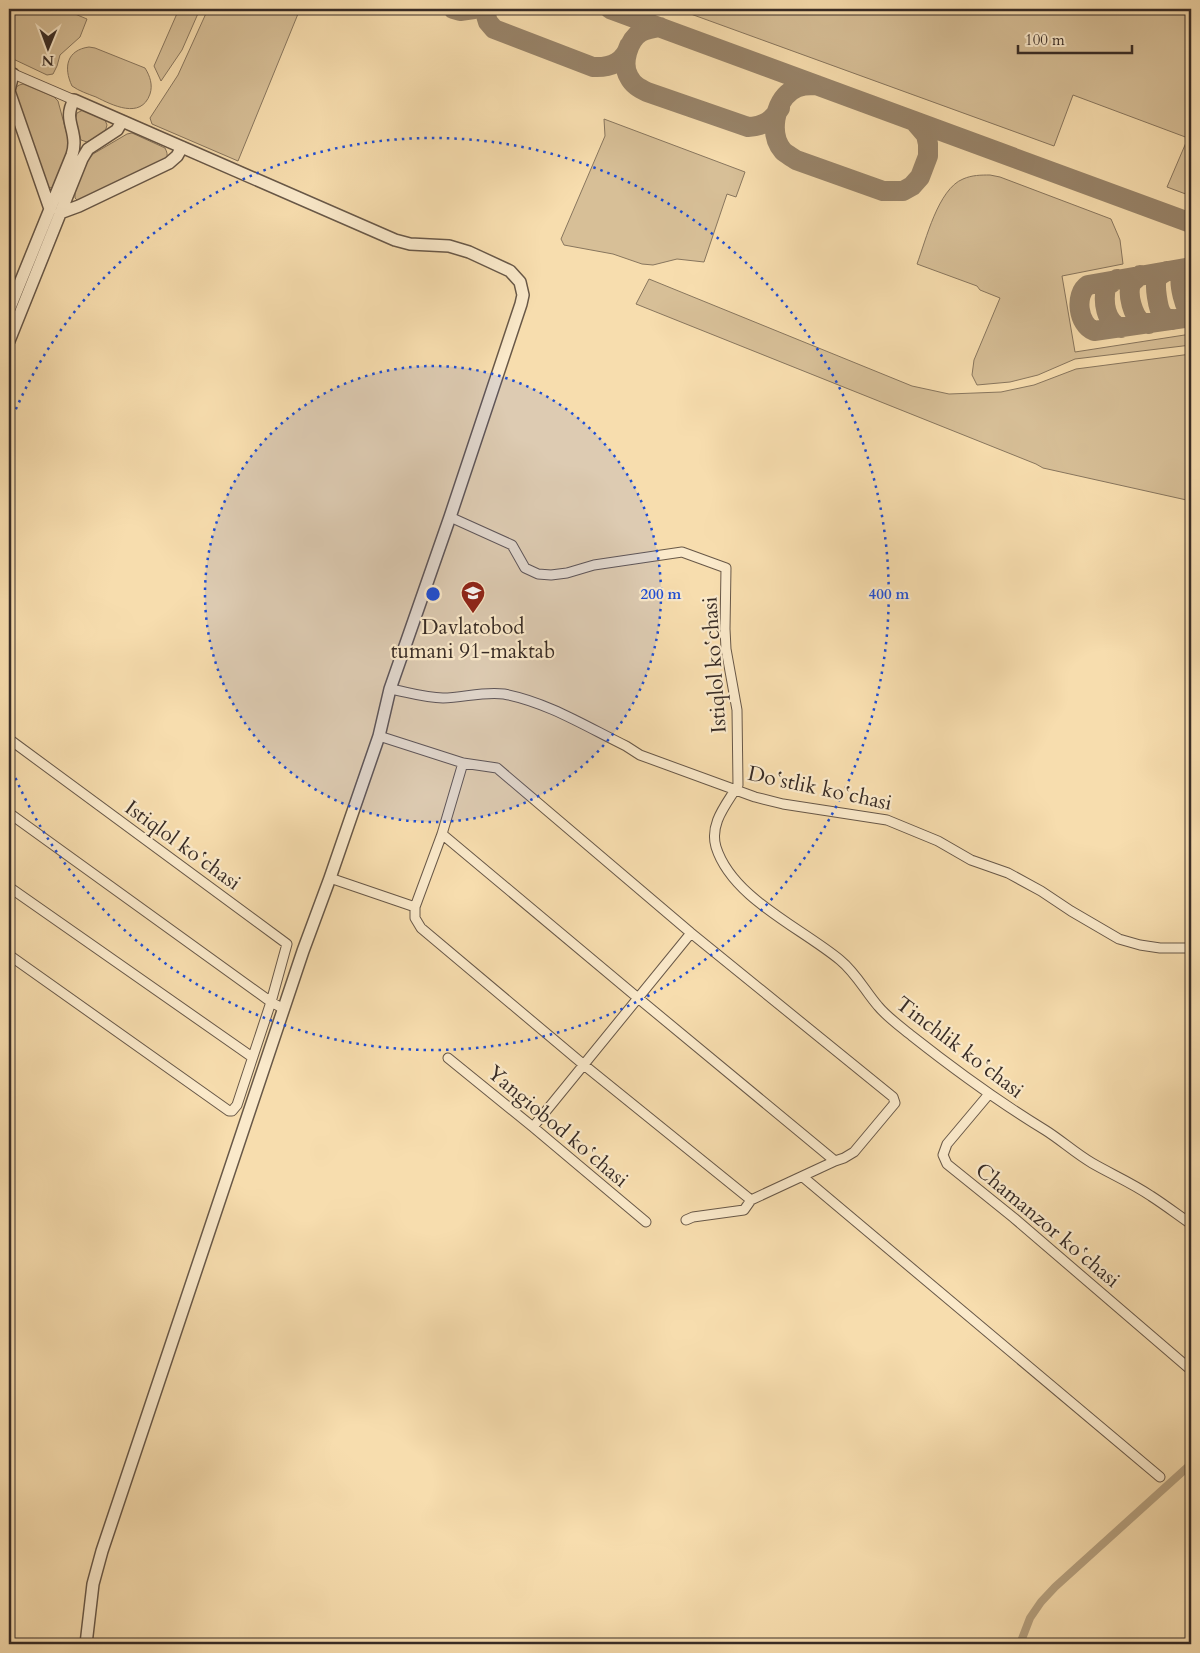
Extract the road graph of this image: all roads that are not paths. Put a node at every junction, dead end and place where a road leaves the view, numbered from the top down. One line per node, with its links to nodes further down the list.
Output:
1 (11, 73): 2 (street); 5 (street)
2 (74, 100): 3 (street); 5 (street)
3 (122, 121): 4 (street); 5 (street)
4 (182, 147): 5 (street); 8 (street)
5 (55, 211): 6 (street); 7 (street)
6 (9, 310)
7 (9, 341)
8 (450, 517): 9 (street); 13 (street, Istiqlol koʻchasi)
9 (390, 689): 10 (street); 13 (street, Doʻstlik koʻchasi)
10 (379, 736): 12 (street); 16 (street)
11 (9, 739): 23 (street, Istiqlol koʻchasi)
12 (463, 763): 15 (street); 19 (street)
13 (735, 790): 20 (street, Doʻstlik koʻchasi); 28 (street, Tinchlik koʻchasi)
14 (9, 813): 23 (street)
15 (442, 834): 18 (street); 22 (street)
16 (330, 878): 18 (street); 24 (street)
17 (9, 887): 25 (street)
18 (415, 907): 27 (street)
19 (691, 933): 22 (street); 30 (street)
20 (1191, 948)
21 (9, 955): 25 (street, Istiqlol koʻchasi)
22 (638, 998): 27 (street); 30 (street)
23 (271, 1002): 24 (street); 25 (street, Istiqlol koʻchasi)
24 (284, 1009): 38 (street)
25 (252, 1057)
26 (448, 1058): 29 (street, Yangiobod koʻchasi)
27 (584, 1065): 29 (street); 32 (street)
28 (989, 1094): 35 (street, Tinchlik koʻchasi); 36 (street, Chamanzor koʻchasi)
29 (533, 1127): 34 (street, Yangiobod koʻchasi)
30 (835, 1160): 31 (street)
31 (803, 1177): 32 (street); 37 (street)
32 (751, 1200): 33 (street)
33 (686, 1220)
34 (646, 1222)
35 (1191, 1224)
36 (1191, 1370)
37 (1160, 1477)
38 (86, 1644)

